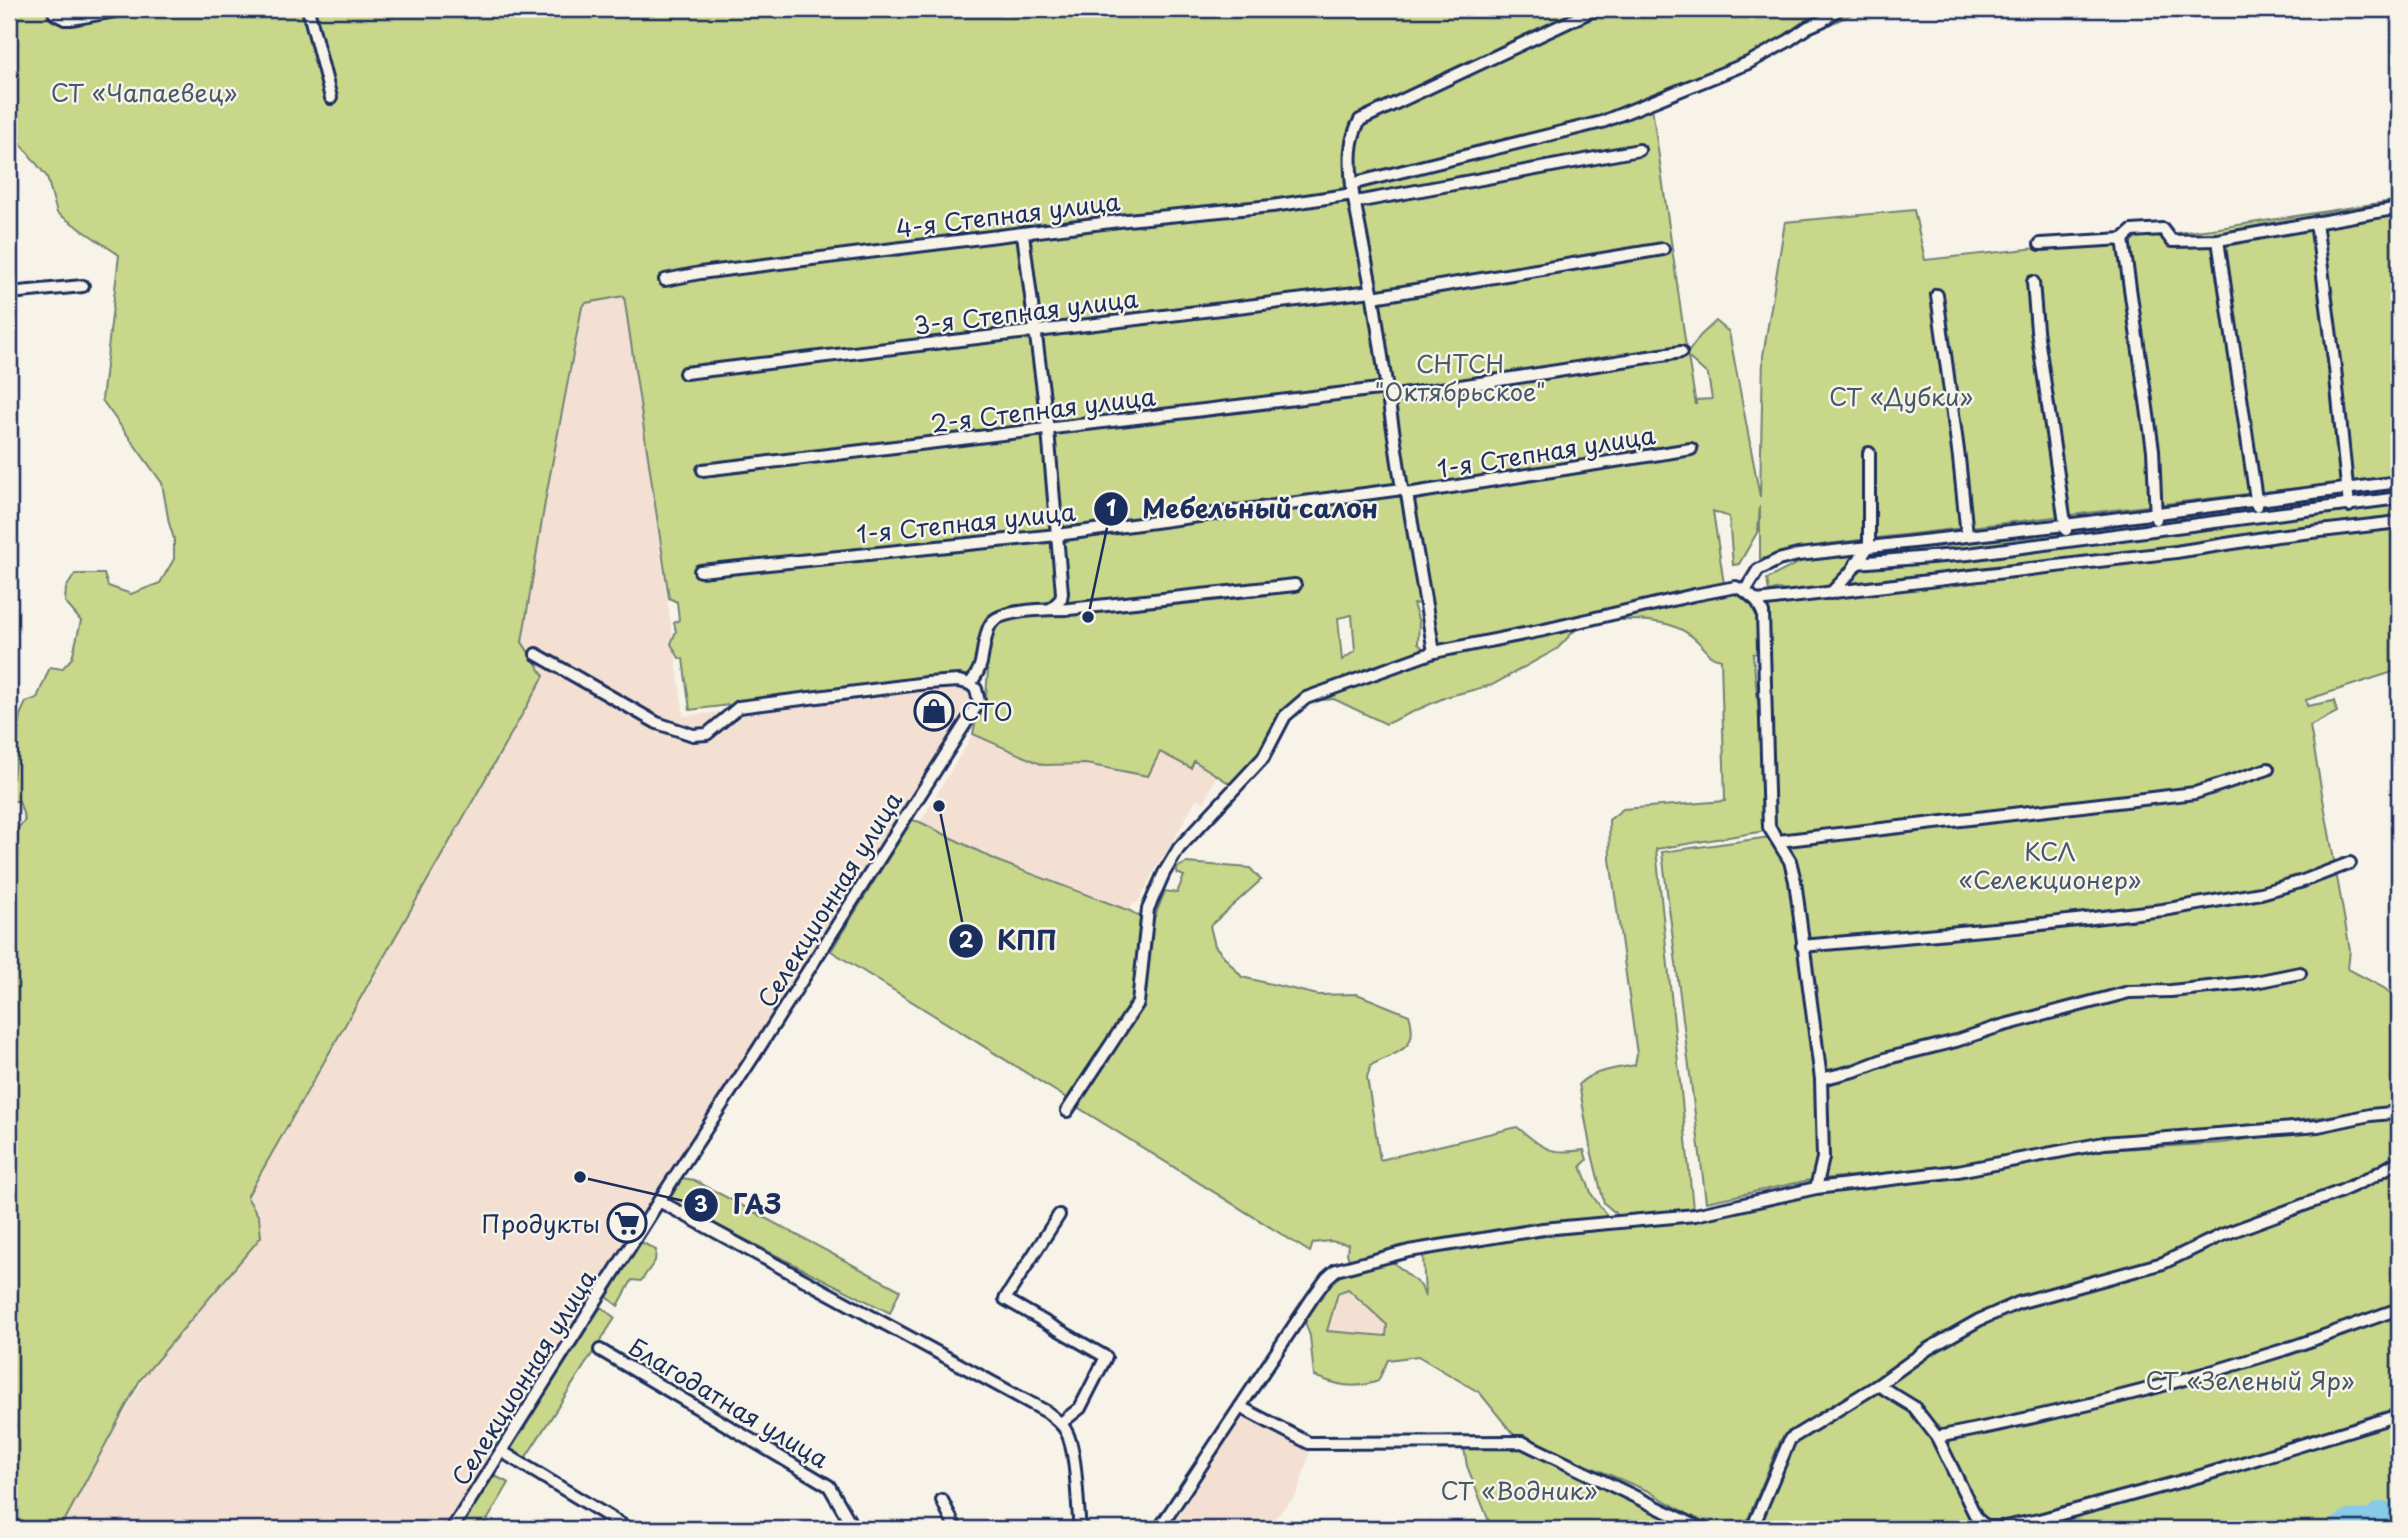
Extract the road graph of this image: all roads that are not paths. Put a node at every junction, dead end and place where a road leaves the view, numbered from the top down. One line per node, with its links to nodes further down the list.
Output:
1 (53, 9): 2 (street)
2 (127, 9)
3 (308, 9): 6 (street)
4 (1596, 9): 8 (street)
5 (1839, 9): 8 (street)
6 (331, 98)
7 (1639, 150): 8 (street, 4-я Степная улица)
8 (1354, 195): 11 (street, 4-я Степная улица); 20 (street)
9 (2399, 208): 10 (street)
10 (2316, 222): 13 (street); 31 (street)
11 (1023, 234): 16 (street, 4-я Степная улица); 22 (street)
12 (2123, 239): 13 (street); 14 (street); 36 (street)
13 (2218, 240): 34 (street)
14 (2040, 244)
15 (1663, 249): 20 (street, 3-я Степная улица)
16 (665, 280)
17 (2033, 282): 39 (street)
18 (83, 286): 19 (street)
19 (9, 293)
20 (1372, 294): 22 (street, 3-я Степная улица); 25 (street)
21 (1937, 295): 42 (street)
22 (1035, 331): 24 (street, 3-я Степная улица); 26 (street)
23 (1681, 352): 25 (street, 2-я Степная улица)
24 (685, 373)
25 (1388, 393): 26 (street, 2-я Степная улица); 32 (street)
26 (1048, 430): 29 (street, 2-я Степная улица); 41 (street)
27 (1691, 449): 32 (street, 1-я Степная улица)
28 (1869, 453): 44 (street)
29 (703, 470)
30 (2399, 482): 31 (street)
31 (2347, 488): 34 (street); 35 (street)
32 (1404, 491): 41 (street, 1-я Степная улица); 52 (street)
33 (2399, 498): 35 (street)
34 (2256, 501): 36 (street); 37 (street)
35 (2349, 506): 37 (street)
36 (2155, 513): 39 (street); 40 (street)
37 (2258, 515): 40 (street)
38 (2399, 522): 49 (street)
39 (2065, 525): 42 (street); 43 (street)
40 (2156, 529): 43 (street)
41 (1057, 535): 46 (street, 1-я Степная улица); 51 (street)
42 (1966, 535): 44 (street)
43 (2068, 540): 45 (street)
44 (1869, 546): 45 (street); 48 (street)
45 (1856, 563): 49 (street)
46 (700, 571)
47 (1295, 585): 51 (street)
48 (1745, 591): 50 (street); 52 (street)
49 (1831, 593): 50 (street)
50 (1757, 601): 56 (street)
51 (1051, 609): 54 (street)
52 (1434, 652): 61 (street)
53 (536, 654): 54 (street)
54 (970, 684): 65 (street, Селекционная улица)
55 (2268, 769): 56 (street)
56 (1778, 841): 58 (street)
57 (2350, 863): 58 (street)
58 (1802, 946): 60 (street)
59 (2300, 973): 60 (street)
60 (1821, 1079): 64 (street)
61 (1067, 1111)
62 (2397, 1113): 64 (street)
63 (2399, 1161): 69 (street)
64 (1816, 1188): 70 (street)
65 (659, 1201): 72 (street); 74 (street, Селекционная улица)
66 (1059, 1215): 72 (street)
67 (2399, 1309): 73 (street)
68 (600, 1350): 78 (street, Благодатная улица)
69 (1878, 1384): 73 (street); 83 (street)
70 (1240, 1407): 81 (street); 82 (street)
71 (2399, 1415): 73 (street)
72 (1061, 1423): 80 (street)
73 (1937, 1437)
74 (501, 1451): 76 (street, Селекционная улица); 77 (street)
75 (942, 1500): 79 (street)
76 (452, 1529)
77 (629, 1529)
78 (854, 1529)
79 (956, 1529)
80 (1080, 1529)
81 (1159, 1529)
82 (1702, 1529)
83 (1752, 1529)

